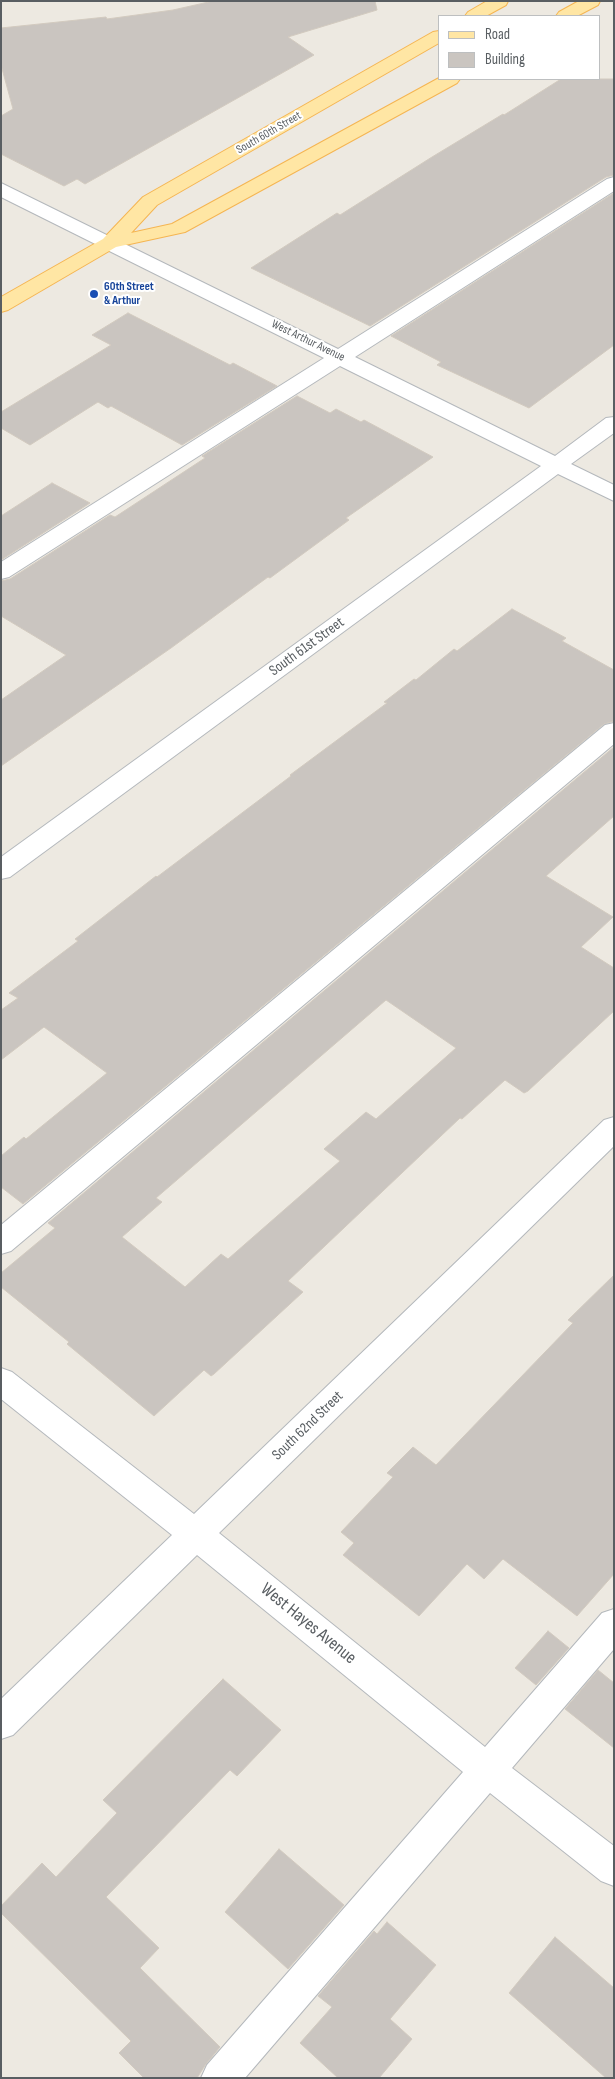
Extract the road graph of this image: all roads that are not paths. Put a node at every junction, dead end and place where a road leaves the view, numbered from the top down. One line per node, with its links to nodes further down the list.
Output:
1 (500, 1): 3 (main road)
2 (592, 1): 4 (main road)
3 (476, 15)
4 (567, 15)
5 (438, 37): 9 (main road, South 60th Street)
6 (449, 80): 9 (main road, South 60th Street)
7 (614, 183): 11 (street)
8 (1, 189): 9 (street, West Arthur Avenue)
9 (110, 243): 10 (main road, South 60th Street); 11 (street, West Arthur Avenue)
10 (1, 306)
11 (342, 357): 13 (street, West Arthur Avenue); 15 (street)
12 (614, 423): 13 (street, South 61st Street)
13 (556, 466): 14 (street, West Arthur Avenue); 17 (street, South 61st Street)
14 (614, 494)
15 (1, 572)
16 (614, 731): 19 (street)
17 (1, 870)
18 (614, 1128): 21 (street, South 62nd Street)
19 (1, 1242)
20 (1, 1381): 21 (street, West Hayes Avenue)
21 (196, 1535): 23 (street, South 62nd Street); 24 (street, West Hayes Avenue)
22 (614, 1624): 24 (street)
23 (1, 1724)
24 (487, 1770): 25 (street, West Hayes Avenue); 26 (street)
25 (614, 1868)
26 (220, 2078)

